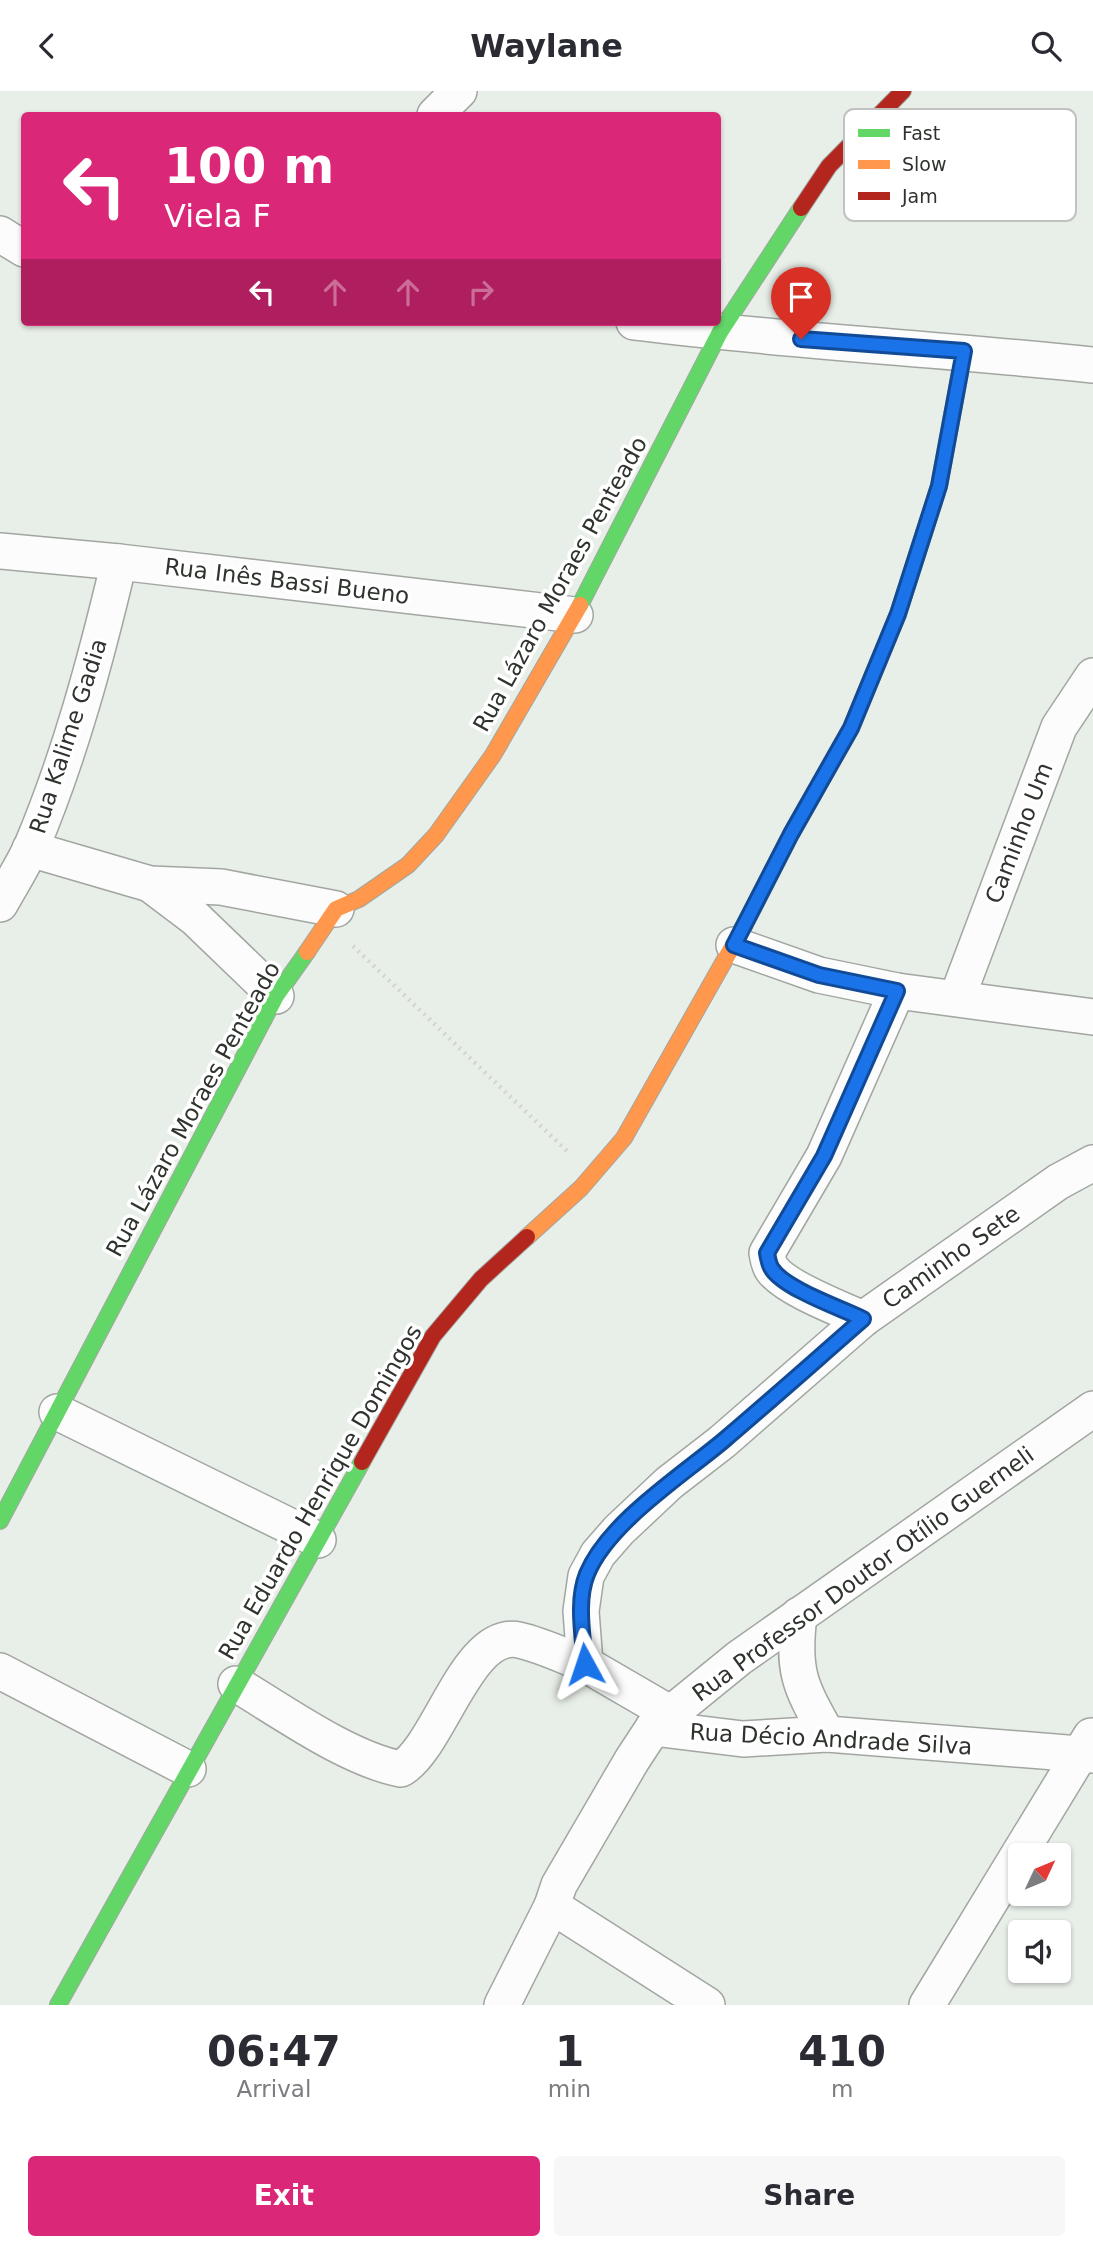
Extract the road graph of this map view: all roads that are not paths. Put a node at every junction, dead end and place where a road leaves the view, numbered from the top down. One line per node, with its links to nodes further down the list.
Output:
1 (459, 91): 4 (street)
2 (903, 91): 3 (street, Rua Lázaro Moraes Penteado)
3 (885, 109)
4 (438, 112)
5 (844, 151): 11 (street, Rua Lázaro Moraes Penteado)
6 (0, 234): 7 (street)
7 (21, 249)
8 (0, 251): 9 (street)
9 (21, 251)
10 (665, 326): 11 (street)
11 (720, 333): 12 (street); 16 (street, Rua Lázaro Moraes Penteado)
12 (964, 351): 13 (street); 22 (street, Rua Eduardo Henrique Domingos)
13 (1093, 365)
14 (0, 551): 15 (street, Rua Inês Bassi Bueno)
15 (119, 562): 16 (street, Rua Inês Bassi Bueno); 18 (street, Rua Kalime Gadia)
16 (575, 615): 21 (street, Rua Lázaro Moraes Penteado)
17 (1093, 676): 25 (street, Caminho Um)
18 (30, 849): 19 (street); 20 (street, Rua Kalime Gadia)
19 (150, 884): 21 (street); 24 (street)
20 (0, 904)
21 (331, 915): 24 (street, Rua Lázaro Moraes Penteado)
22 (734, 945): 23 (street); 32 (street, Rua Eduardo Henrique Domingos)
23 (897, 991): 25 (street); 28 (street)
24 (276, 996): 30 (street, Rua Lázaro Moraes Penteado)
25 (957, 998): 26 (street)
26 (1093, 1017)
27 (1093, 1163): 28 (street, Caminho Sete)
28 (863, 1319): 34 (street, Caminho Sete)
29 (1093, 1409): 33 (street, Rua Professor Doutor Otílio Guerneli)
30 (57, 1412): 31 (street, Rua Lázaro Moraes Penteado); 32 (street)
31 (0, 1521)
32 (318, 1541): 36 (street, Rua Eduardo Henrique Domingos)
33 (799, 1615): 37 (street, Rua Professor Doutor Otílio Guerneli); 38 (street)
34 (585, 1664): 36 (street); 37 (street)
35 (0, 1671): 40 (street)
36 (236, 1684): 40 (street, Rua Eduardo Henrique Domingos)
37 (662, 1721): 38 (street, Rua Décio Andrade Silva); 41 (street, Rua Professor Doutor Otílio Guerneli)
38 (827, 1734): 39 (street, Rua Décio Andrade Silva)
39 (1089, 1747): 45 (street)
40 (188, 1769): 42 (street, Rua Eduardo Henrique Domingos)
41 (552, 1906): 43 (street, Rua Professor Doutor Otílio Guerneli); 44 (street)
42 (58, 2005)
43 (502, 2005)
44 (707, 2005)
45 (927, 2005)

